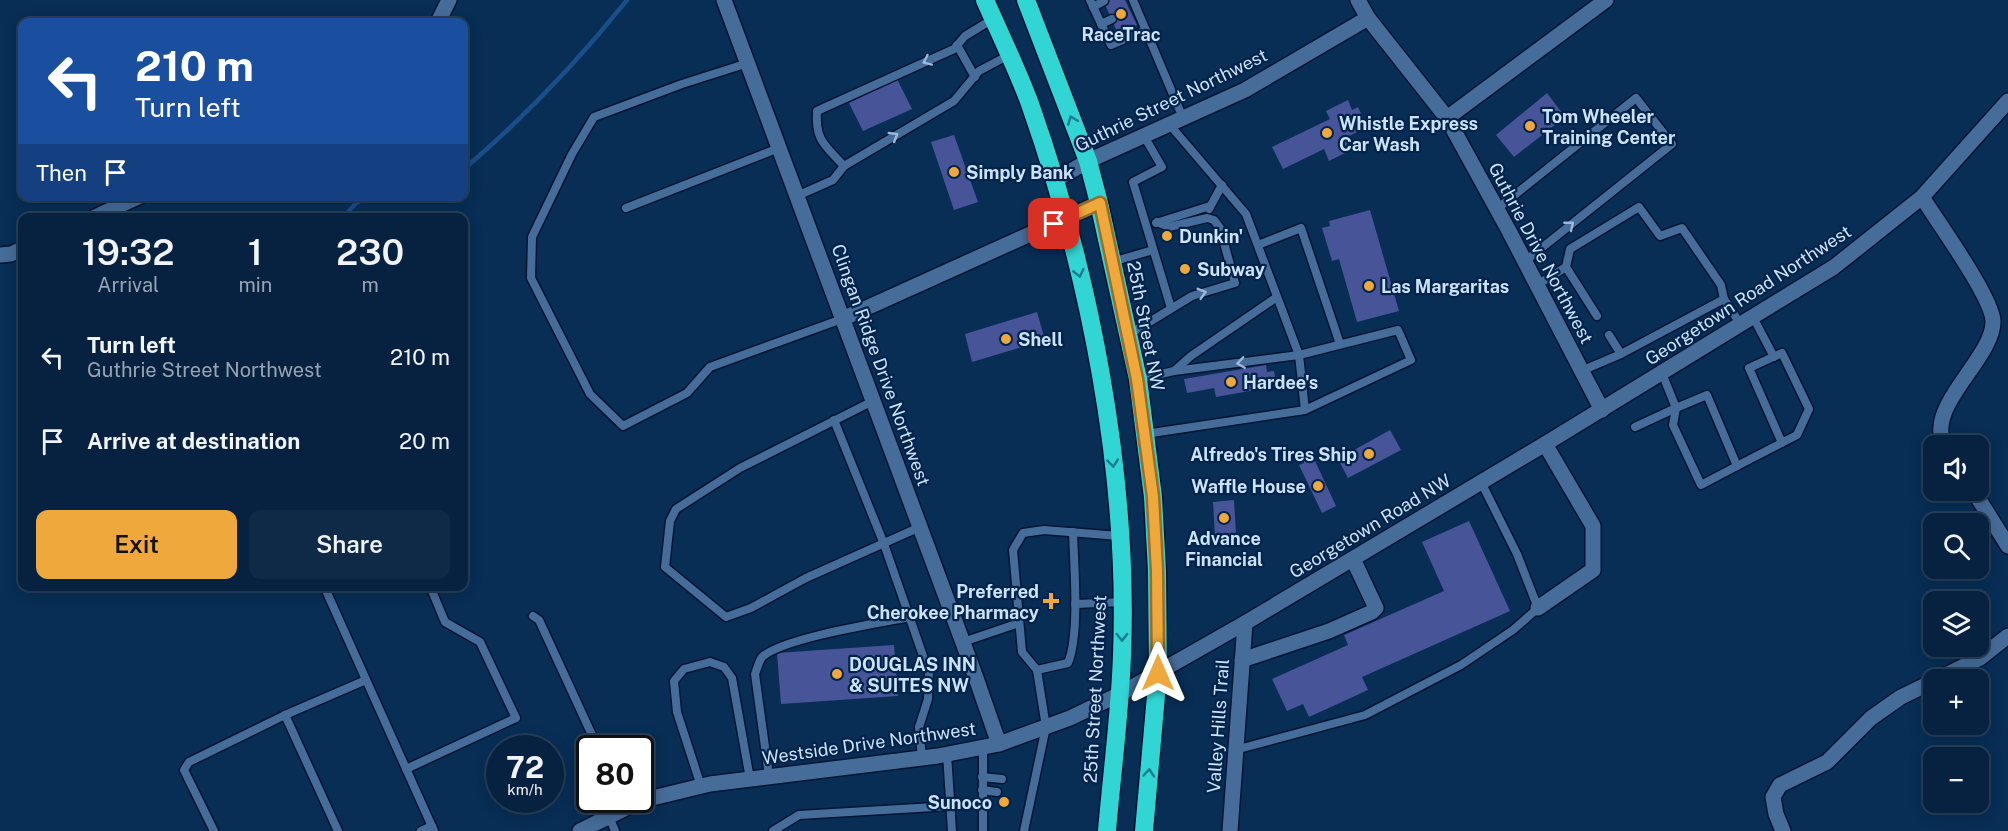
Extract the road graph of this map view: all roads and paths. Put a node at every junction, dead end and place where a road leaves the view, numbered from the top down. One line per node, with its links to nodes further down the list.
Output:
1 (449, 0): 10 (street)
2 (724, 0): 18 (street, Clingan Ridge Drive Northwest)
3 (986, 0): 12 (highway)
4 (1026, 0): 25 (highway, 25th Street NW, one-way to 4)
5 (1358, 0): 11 (street, Guthrie Drive Northwest)
6 (1606, 0): 21 (street)
7 (1104, 1): 8 (lane)
8 (1092, 4): 14 (lane)
9 (1133, 5): 15 (lane)
10 (440, 18)
11 (1368, 18): 21 (street, Guthrie Drive Northwest); 22 (street, Guthrie Street Northwest)
12 (993, 19): 16 (lane); 17 (highway)
13 (1112, 19): 14 (lane)
14 (1101, 24): 15 (lane)
15 (1146, 30): 22 (lane)
16 (957, 45): 19 (lane); 26 (lane, one-way to 26)
17 (1009, 55): 19 (lane); 27 (highway)
18 (748, 63): 24 (street, Clingan Ridge Drive Northwest); 53 (lane)
19 (975, 77): 26 (lane, one-way to 19)
20 (2008, 101): 30 (street, Georgetown Road Northwest)
21 (1447, 118): 35 (street, Guthrie Drive Northwest)
22 (1176, 121): 23 (street, Guthrie Street Northwest); 28 (lane)
23 (1144, 136): 25 (street, Guthrie Street Northwest); 40 (lane)
24 (779, 148): 29 (street, Clingan Ridge Drive Northwest); 34 (lane)
25 (1088, 161): 27 (street, Guthrie Street Northwest); 32 (highway, 25th Street NW)
26 (844, 166): 29 (lane)
27 (1054, 181): 38 (highway)
28 (1222, 185): 33 (lane); 41 (lane)
29 (797, 196): 53 (street, Clingan Ridge Drive Northwest)
30 (1922, 197): 54 (street, Georgetown Road Northwest); 72 (street)
31 (129, 201): 36 (street)
32 (1100, 203): 38 (street); 45 (highway, 25th Street NW)
33 (1210, 206): 37 (lane); 39 (lane)
34 (626, 208)
35 (1497, 209): 46 (street, Guthrie Drive Northwest); 46 (lane, one-way to 35)
36 (104, 213)
37 (1207, 218): 39 (lane); 51 (lane, one-way to 37)
38 (1066, 219): 53 (street); 80 (highway, 25th Street Northwest, one-way to 80)
39 (1157, 222): 40 (lane)
40 (1145, 226): 42 (lane)
41 (1258, 244): 49 (lane); 57 (lane)
42 (1153, 250): 45 (lane); 51 (lane)
43 (18, 251): 44 (street)
44 (0, 255)
45 (1112, 262): 55 (highway, 25th Street NW)
46 (1524, 262): 48 (street, Guthrie Drive Northwest)
47 (1566, 267): 48 (lane); 50 (lane); 52 (lane)
48 (1537, 285): 62 (street, Guthrie Drive Northwest)
49 (1277, 297): 59 (lane); 61 (lane)
50 (1724, 299): 54 (lane); 58 (lane)
51 (1171, 308): 55 (lane)
52 (1597, 316)
53 (842, 319): 65 (street, Clingan Ridge Drive Northwest)
54 (1747, 321): 60 (lane); 63 (street, Georgetown Road Northwest)
55 (1128, 335): 64 (highway, 25th Street NW)
56 (1609, 335): 58 (lane)
57 (1340, 344): 59 (lane); 67 (lane)
58 (1621, 354): 62 (lane)
59 (1299, 355): 61 (lane, one-way to 61); 67 (lane)
60 (1774, 357): 73 (lane); 73 (lane)
61 (1174, 371): 64 (lane)
62 (1581, 371): 68 (street, Guthrie Drive Northwest)
63 (1662, 373): 66 (lane); 68 (street, Georgetown Road Northwest)
64 (1137, 379): 71 (highway, 25th Street NW)
65 (873, 401): 69 (lane); 78 (street, Clingan Ridge Drive Northwest)
66 (1676, 408): 70 (lane); 75 (lane); 75 (lane)
67 (1305, 410): 71 (lane)
68 (1602, 410): 74 (street, Georgetown Road NW)
69 (834, 420): 81 (lane); 81 (lane)
70 (1635, 427)
71 (1144, 434): 98 (highway, 25th Street NW)
72 (1942, 435)
73 (1782, 443): 75 (lane)
74 (1545, 444): 76 (street, Georgetown Road NW); 88 (street)
75 (1737, 466)
76 (1481, 482): 83 (street, Georgetown Road NW); 88 (lane)
77 (1980, 501): 82 (street)
78 (920, 527): 81 (lane); 94 (street, Clingan Ridge Drive Northwest)
79 (1073, 532): 80 (lane); 87 (lane); 91 (lane)
80 (1119, 536): 86 (highway, 25th Street Northwest)
81 (884, 544): 90 (lane)
82 (2008, 546)
83 (1353, 559): 92 (street, Georgetown Road NW); 95 (street)
84 (326, 591): 99 (lane)
85 (432, 591): 110 (lane)
86 (1122, 602): 87 (lane); 101 (highway, 25th Street Northwest, one-way to 101)
87 (1075, 604): 97 (lane)
88 (1538, 608): 107 (lane)
89 (533, 616): 104 (lane)
90 (909, 617): 109 (lane); 111 (lane)
91 (1019, 623): 94 (lane); 97 (lane)
92 (1245, 623): 95 (street, Valley Hills Trail); 98 (street, Georgetown Road NW)
93 (2008, 636): 96 (street)
94 (963, 642): 105 (street, Clingan Ridge Drive Northwest)
95 (1242, 660): 107 (street, Valley Hills Trail)
96 (1958, 669)
97 (1037, 670): 103 (lane)
98 (1158, 673): 101 (street, Westside Drive Northwest); 132 (highway, one-way to 98)
99 (366, 680): 102 (lane); 110 (lane)
100 (1923, 686): 134 (street)
101 (1119, 694): 103 (street, Westside Drive Northwest); 131 (highway, 25th Street Northwest)
102 (285, 715): 123 (lane); 124 (lane)
103 (1046, 727): 105 (street, Westside Drive Northwest); 130 (lane)
104 (592, 735)
105 (999, 744): 106 (street, Westside Drive Northwest)
106 (983, 747): 108 (street, Westside Drive Northwest); 112 (lane)
107 (1235, 750): 133 (street, Valley Hills Trail)
108 (947, 754): 109 (street, Westside Drive Northwest); 118 (lane)
109 (922, 758): 111 (street, Westside Drive Northwest)
110 (406, 769): 122 (lane)
111 (769, 776): 113 (street, Westside Drive Northwest)
112 (982, 777): 114 (lane); 116 (lane)
113 (750, 778): 115 (street, Westside Drive Northwest); 115 (lane)
114 (1002, 778)
115 (701, 786): 121 (street, Westside Drive Northwest)
116 (982, 790): 117 (lane); 119 (lane)
117 (997, 792)
118 (951, 806): 127 (lane); 128 (lane)
119 (982, 808): 120 (lane); 129 (lane)
120 (993, 810)
121 (612, 824): 126 (street, Westside Drive Northwest)
122 (433, 829): 125 (lane)
123 (214, 831)
124 (338, 831)
125 (420, 831)
126 (580, 831)
127 (773, 831)
128 (952, 831)
129 (983, 831)
130 (1024, 831)
131 (1107, 831)
132 (1144, 831)
133 (1230, 831)
134 (1783, 831)

